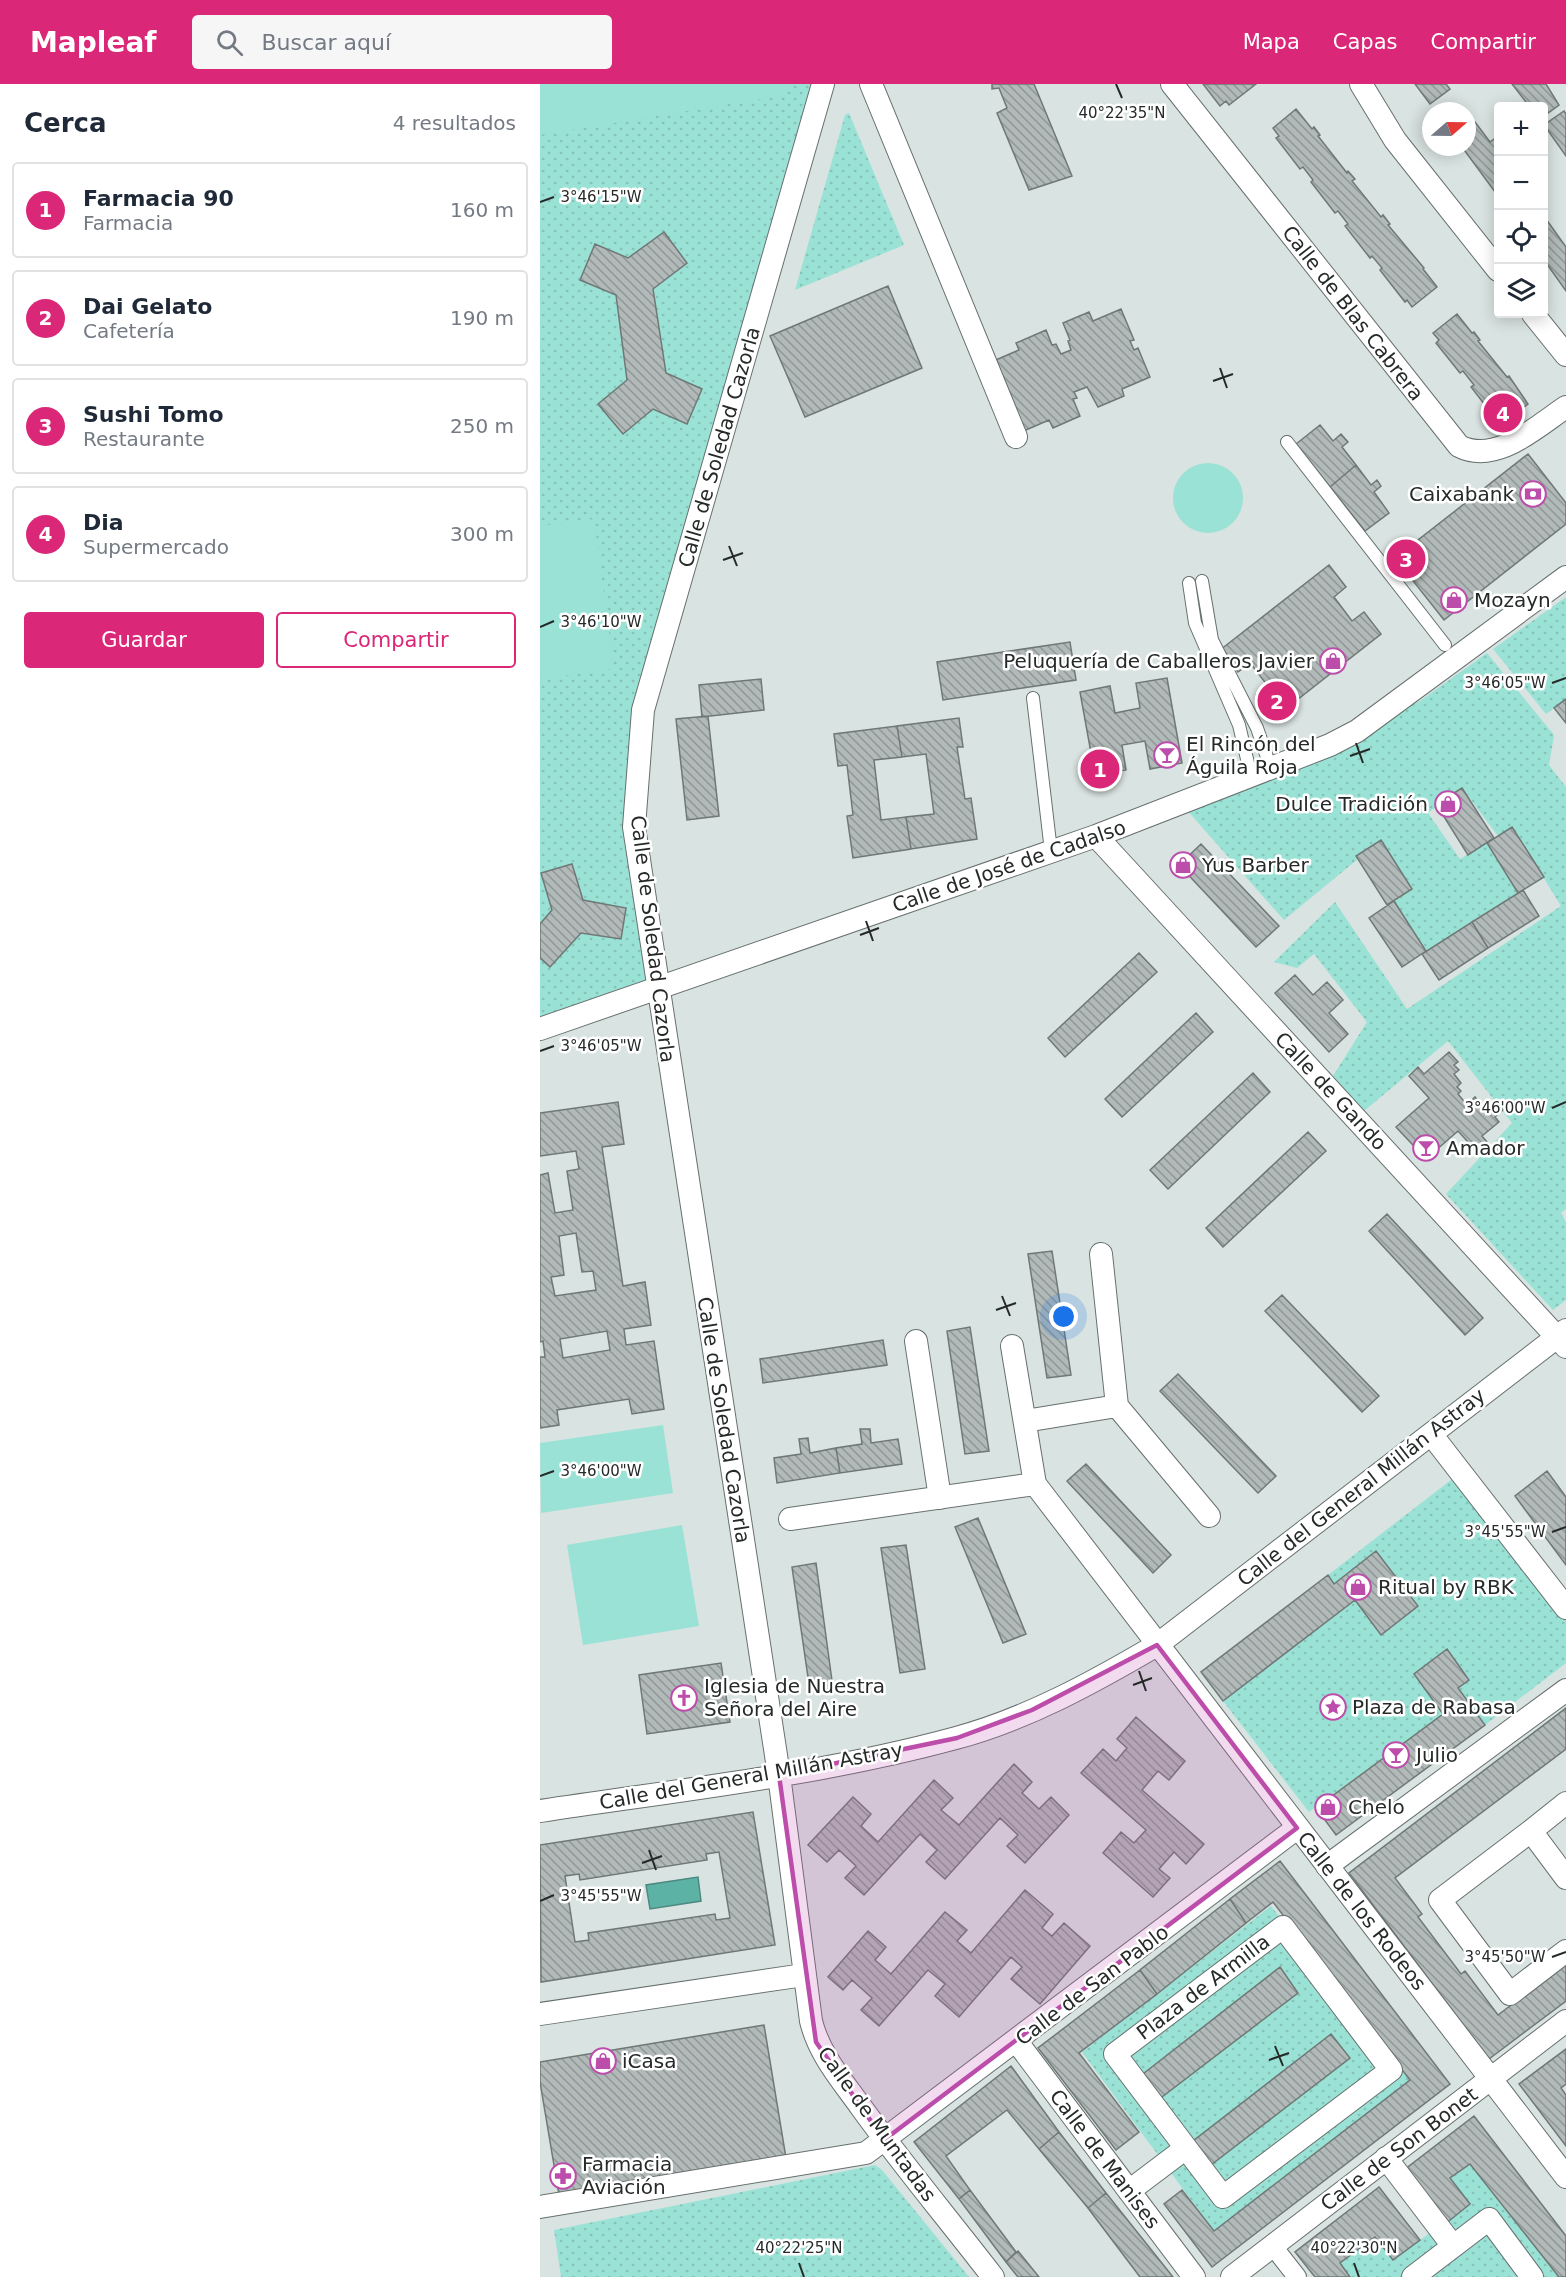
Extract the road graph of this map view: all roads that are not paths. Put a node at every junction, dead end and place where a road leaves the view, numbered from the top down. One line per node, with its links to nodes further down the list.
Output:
1 (824, 84): 19 (street, Calle de Soledad Cazorla)
2 (871, 84): 9 (street)
3 (1172, 84): 8 (street, Calle de Blas Cabrera)
4 (1361, 84): 5 (street)
5 (1494, 265)
6 (1536, 318): 7 (street)
7 (1566, 355)
8 (1566, 407)
9 (1016, 437)
10 (1287, 442): 14 (lane)
11 (1566, 577): 14 (street, Calle de José de Cadalso)
12 (1202, 581): 16 (lane)
13 (1189, 583): 16 (lane)
14 (1450, 651): 16 (street, Calle de José de Cadalso)
15 (1033, 698): 18 (lane)
16 (1261, 772): 17 (street, Calle de José de Cadalso)
17 (1096, 836): 18 (street, Calle de José de Cadalso); 22 (street, Calle de Gando)
18 (1051, 851): 19 (street, Calle de José de Cadalso)
19 (657, 988): 20 (street, Calle de José de Cadalso); 35 (street, Calle de Soledad Cazorla)
20 (540, 1029)
21 (1101, 1254): 25 (street)
22 (1563, 1338): 27 (street, Calle del General Millán Astray)
23 (916, 1341): 29 (street)
24 (1012, 1346): 26 (street)
25 (1117, 1406): 26 (street); 30 (street)
26 (1025, 1421): 28 (street)
27 (1431, 1434): 32 (street); 33 (street, Calle del General Millán Astray)
28 (1035, 1484): 29 (street); 33 (street)
29 (940, 1498): 31 (street)
30 (1209, 1516)
31 (790, 1519)
32 (1566, 1608)
33 (1157, 1646): 35 (street, Calle del General Millán Astray); 38 (street, Calle de los Rodeos)
34 (1566, 1690): 40 (street)
35 (779, 1775): 37 (street, Calle del General Millán Astray); 43 (street, Calle de Muntadas)
36 (1566, 1803): 39 (street)
37 (540, 1811)
38 (1297, 1828): 40 (street, Calle de los Rodeos); 46 (street, Calle de San Pablo)
39 (1531, 1831): 41 (street); 42 (street)
40 (1327, 1866): 47 (street, Calle de los Rodeos)
41 (1566, 1878)
42 (1566, 1951)
43 (804, 1975): 44 (street); 48 (street, Calle de Muntadas)
44 (540, 2014)
45 (1566, 2021): 47 (street, Calle de Son Bonet)
46 (1017, 2042): 48 (street, Calle de San Pablo); 52 (street, Calle de Manises)
47 (1491, 2079): 50 (street, Calle de Son Bonet); 51 (street, Calle de los Rodeos)
48 (884, 2140): 53 (street, Calle de San Pablo); 56 (street, Calle de Muntadas)
49 (1185, 2148): 49 (street, Plaza de Armilla); 52 (street)
50 (1386, 2158): 54 (street, Calle de Son Bonet); 55 (street)
51 (1566, 2177)
52 (1129, 2191): 57 (street, Calle de Manises)
53 (540, 2207)
54 (1272, 2246): 58 (street, Calle de Son Bonet); 59 (street)
55 (1453, 2246): 60 (street); 61 (street)
56 (993, 2277)
57 (1194, 2277)
58 (1232, 2277)
59 (1297, 2277)
60 (1413, 2277)
61 (1532, 2277)

